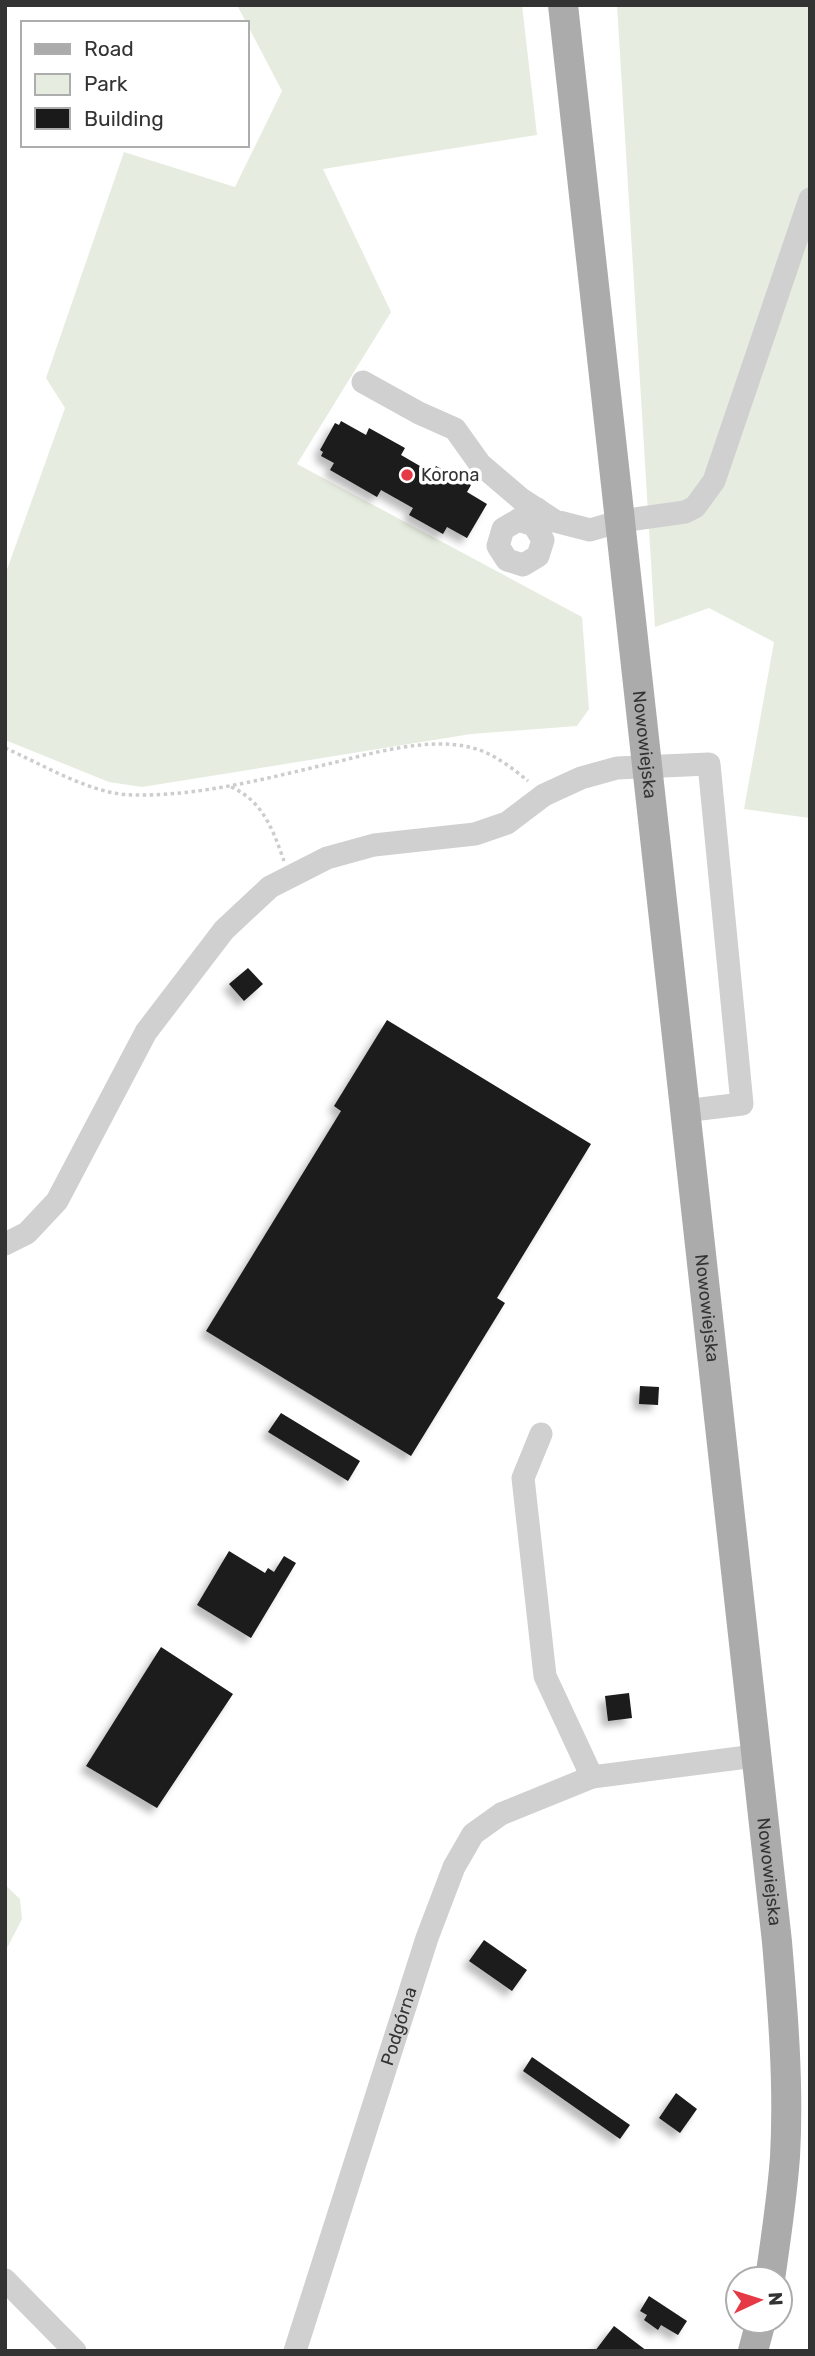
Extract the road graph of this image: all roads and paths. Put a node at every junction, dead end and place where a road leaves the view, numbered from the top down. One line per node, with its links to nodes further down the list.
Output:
1 (563, 5): 4 (main road, Nowowiejska)
2 (810, 199): 4 (street)
3 (363, 382): 4 (street)
4 (621, 521): 6 (main road, Nowowiejska)
5 (5, 748): 7 (path)
6 (648, 766): 8 (street); 10 (main road, Nowowiejska); 10 (street)
7 (230, 786): 8 (path); 9 (path)
8 (544, 795): 9 (street)
9 (289, 877): 11 (street)
10 (684, 1111): 13 (main road, Nowowiejska)
11 (5, 1244)
12 (541, 1434): 14 (street)
13 (755, 1756): 14 (street, Podgórna); 15 (main road, Nowowiejska)
14 (592, 1777): 18 (street, Podgórna)
15 (772, 2265)
16 (5, 2280): 17 (street)
17 (75, 2351)
18 (295, 2351)

